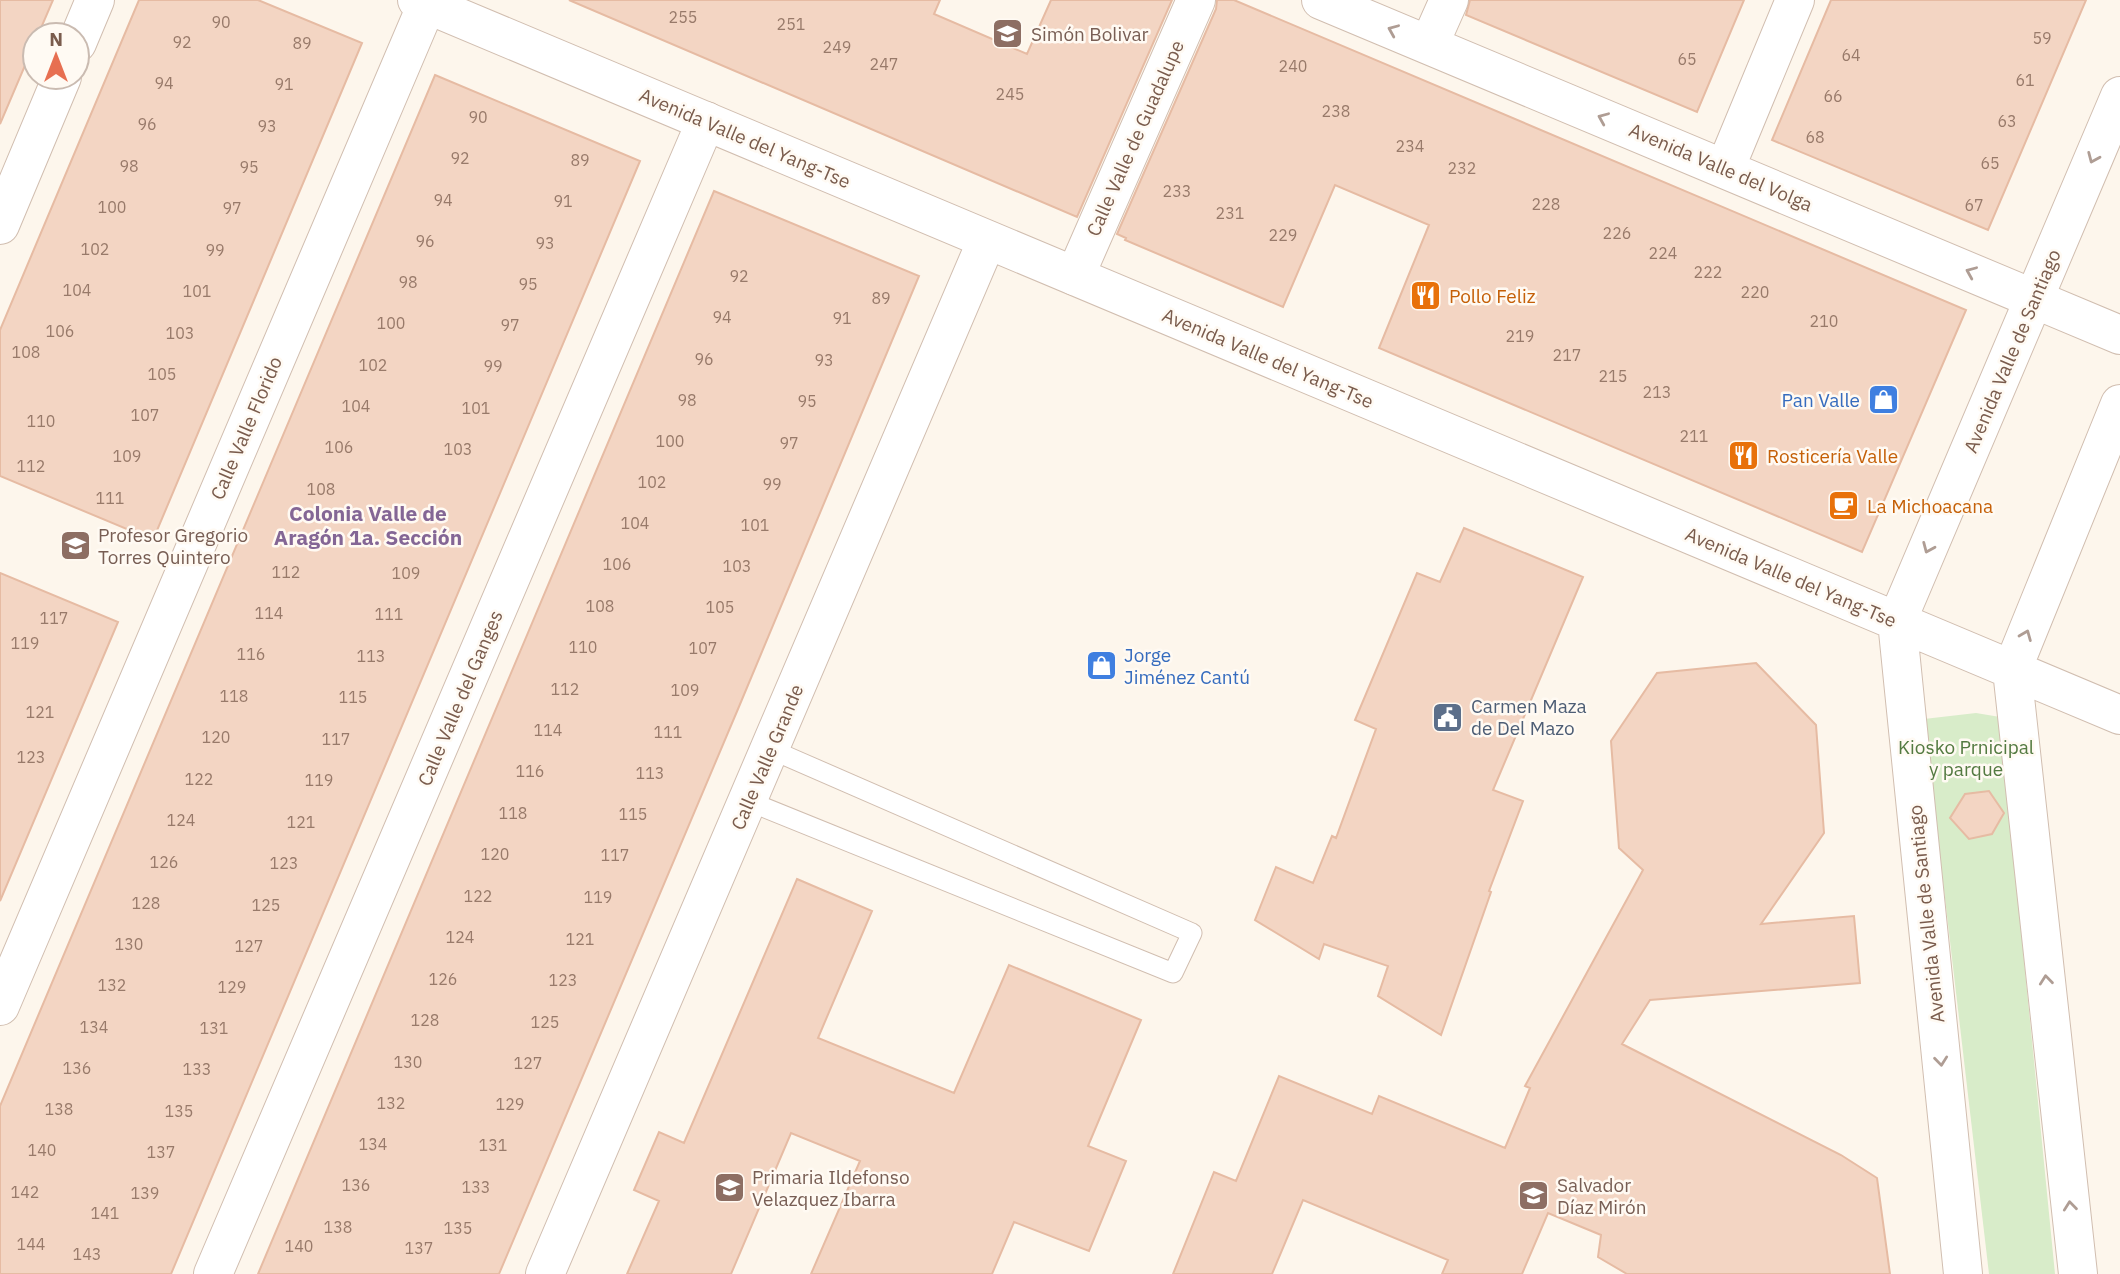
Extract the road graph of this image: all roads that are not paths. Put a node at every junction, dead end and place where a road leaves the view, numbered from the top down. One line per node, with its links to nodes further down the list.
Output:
1 (95, 0): 7 (street)
2 (1196, 0): 15 (street, Calle Valle de Guadalupe)
3 (1321, 0): 8 (street, Avenida Valle del Volga, one-way to 3)
4 (1449, 0): 8 (street)
5 (1795, 0): 12 (street)
6 (422, 2): 11 (street, Avenida Valle del Yang-Tse); 24 (street, Calle Valle Florido)
7 (86, 21)
8 (1429, 45): 12 (street, Avenida Valle del Volga, one-way to 8)
9 (56, 91): 13 (street)
10 (2120, 96): 16 (street, Avenida Valle de Santiago, one-way to 16)
11 (706, 121): 14 (street, Avenida Valle del Yang-Tse); 25 (street, Calle Valle del Ganges)
12 (1725, 169): 16 (street, Avenida Valle del Volga, one-way to 12)
13 (0, 225)
14 (987, 240): 15 (street, Avenida Valle del Yang-Tse); 22 (street, Calle Valle Grande)
15 (1075, 276): 19 (street, Avenida Valle del Yang-Tse)
16 (2034, 299): 17 (street, Avenida Valle del Volga); 19 (street, Avenida Valle de Santiago, one-way to 19)
17 (2120, 335)
18 (2120, 404): 20 (street, one-way to 18)
19 (1897, 621): 20 (street, Avenida Valle del Yang-Tse); 27 (street, Avenida Valle de Santiago, one-way to 27)
20 (2012, 670): 21 (street, Avenida Valle del Yang-Tse); 28 (street, one-way to 20)
21 (2120, 715)
22 (771, 749): 23 (street, Calle Valle Grande); 23 (lane)
23 (748, 801): 26 (street, Calle Valle Grande)
24 (0, 1006)
25 (213, 1274)
26 (545, 1274)
27 (1963, 1274)
28 (2078, 1274)

